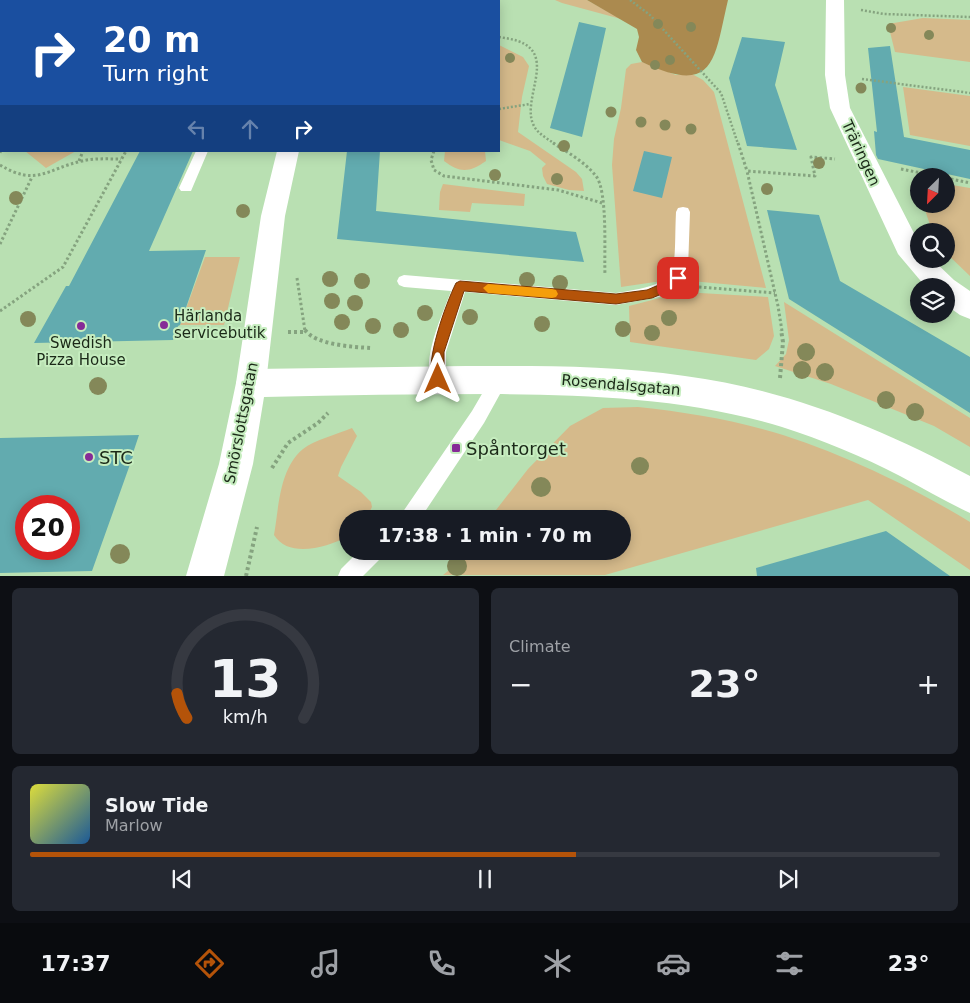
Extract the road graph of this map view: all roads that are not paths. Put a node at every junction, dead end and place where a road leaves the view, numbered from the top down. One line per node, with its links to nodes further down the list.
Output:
1 (835, 2): 6 (street, Träringen)
2 (202, 152): 4 (lane)
3 (288, 152): 13 (street, Smörslottsgatan)
4 (186, 188)
5 (683, 212): 8 (lane)
6 (934, 278)
7 (404, 281): 8 (lane)
8 (460, 286): 11 (lane)
9 (955, 296): 10 (street)
10 (970, 307)
11 (438, 379): 12 (street, Rosendalsgatan); 13 (street, Rosendalsgatan)
12 (499, 380): 14 (street, Rosendalsgatan); 15 (lane)
13 (251, 383): 17 (street, Smörslottsgatan)
14 (970, 495)
15 (414, 510)
16 (365, 560): 18 (lane)
17 (206, 576)
18 (348, 576)

